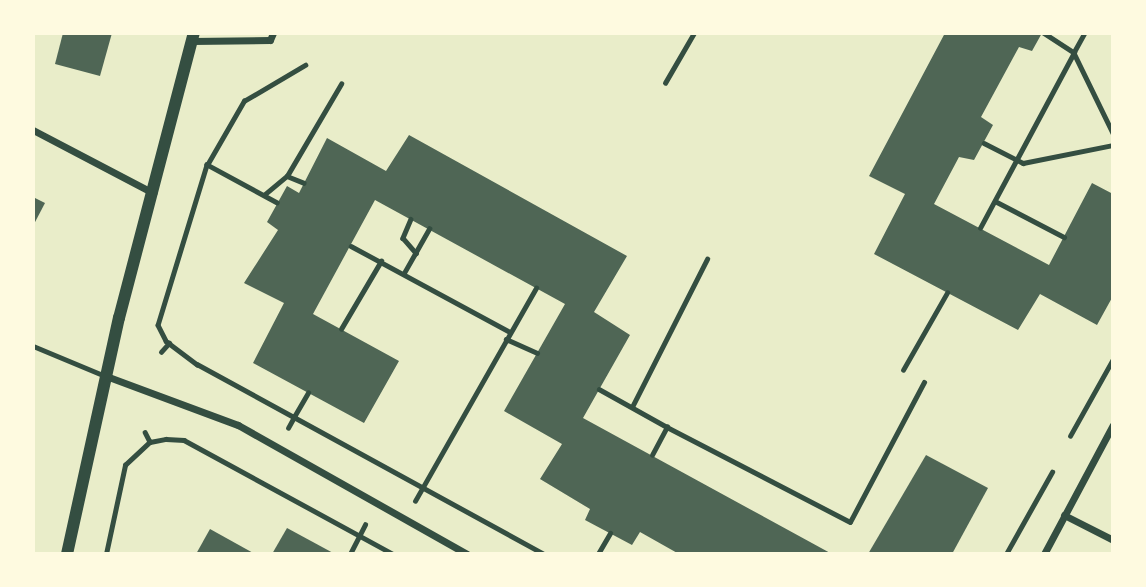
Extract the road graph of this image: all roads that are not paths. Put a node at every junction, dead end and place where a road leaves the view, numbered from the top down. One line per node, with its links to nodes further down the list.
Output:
1 (273, 33): 2 (street)
2 (193, 37): 4 (street)
3 (33, 130): 4 (street)
4 (153, 193): 6 (street)
5 (33, 346): 6 (lane)
6 (105, 376): 10 (street); 11 (street)
7 (1113, 425): 8 (street)
8 (1064, 515): 9 (street); 12 (street)
9 (1113, 540)
10 (67, 554)
11 (467, 554)
12 (1044, 554)

